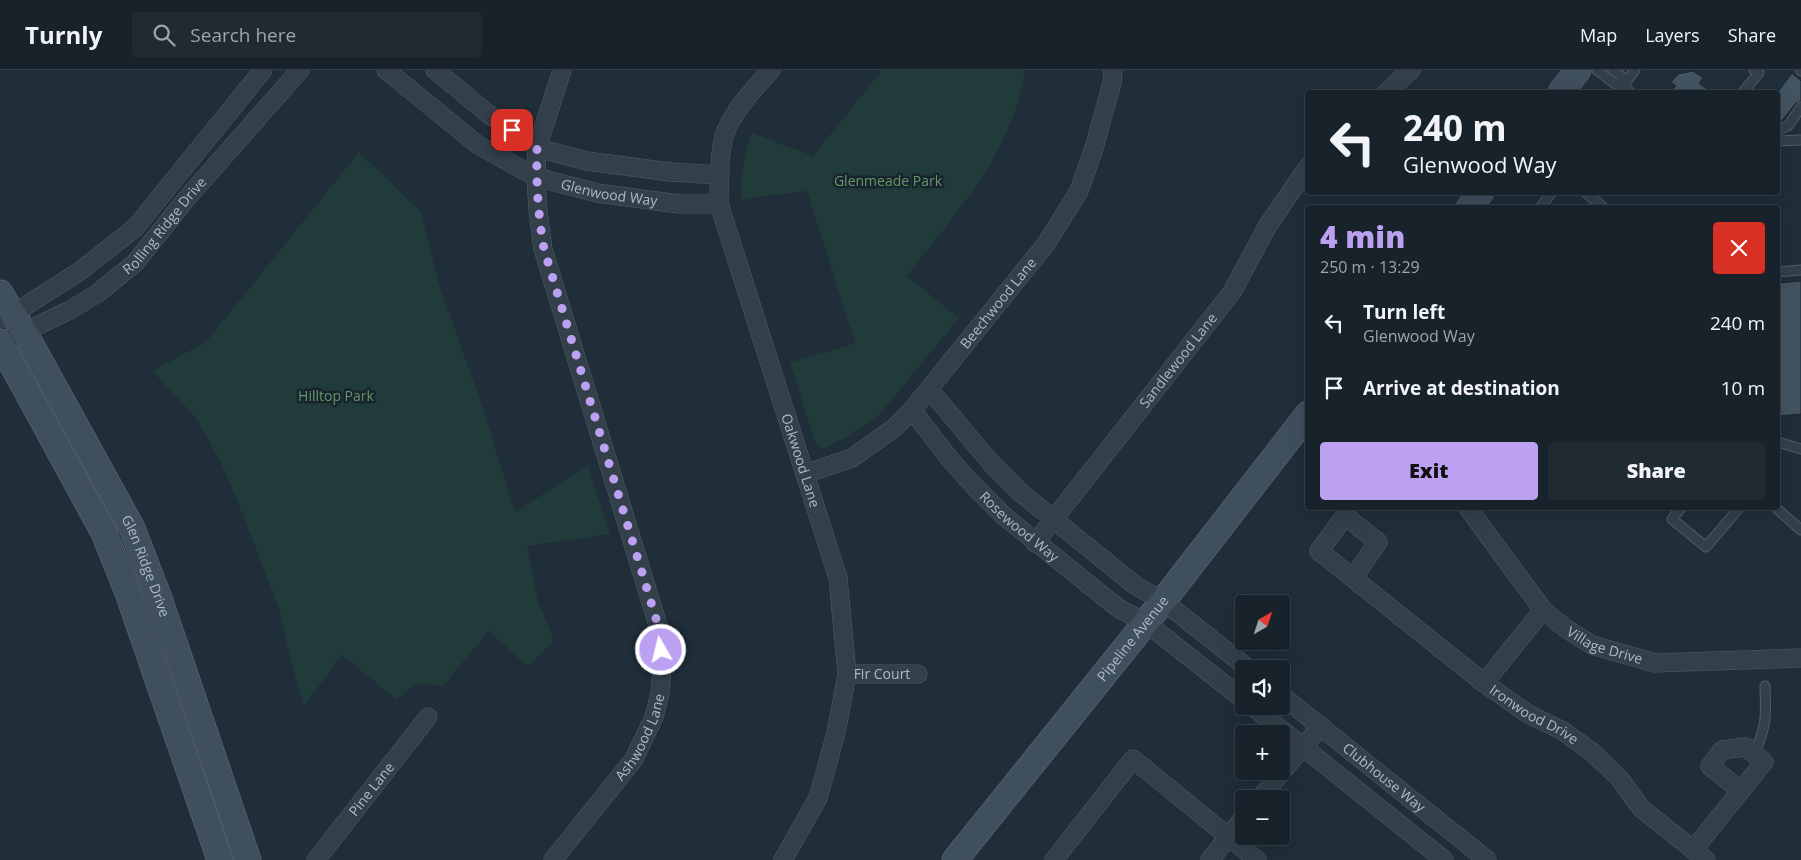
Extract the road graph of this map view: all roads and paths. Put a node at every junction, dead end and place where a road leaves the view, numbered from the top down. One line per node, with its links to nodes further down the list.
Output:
1 (263, 70): 32 (street, Rolling Ridge Drive)
2 (300, 70): 32 (street, Rolling Ridge Drive)
3 (386, 70): 25 (street, Glenwood Way)
4 (434, 70): 22 (street, Glenwood Way)
5 (562, 70): 22 (street, Ashwood Lane)
6 (771, 70): 24 (street, Oakwood Lane)
7 (1113, 70): 34 (street, Beechwood Lane)
8 (1412, 70): 15 (street)
9 (1578, 70): 16 (street)
10 (1597, 70): 14 (lane)
11 (1613, 70): 14 (lane)
12 (1635, 70): 14 (lane)
13 (1760, 71): 17 (lane)
14 (1627, 89)
15 (1389, 90)
16 (1563, 90)
17 (1745, 90)
18 (1801, 108): 19 (lane)
19 (1780, 129)
20 (1801, 140): 21 (lane)
21 (1780, 142)
22 (537, 148): 24 (street, Glenwood Way); 25 (street, Ashwood Lane)
23 (1305, 171): 44 (street, Sandlewood Lane)
24 (720, 174): 27 (street, Oakwood Lane)
25 (536, 177): 27 (street, Glenwood Way); 72 (street, Ashwood Lane)
26 (1589, 195): 28 (lane)
27 (719, 204): 39 (street, Oakwood Lane)
28 (1600, 205)
29 (1801, 270): 30 (lane)
30 (1780, 272)
31 (0, 293): 32 (street, Glen Ridge Drive)
32 (12, 322): 33 (street, Rolling Ridge Drive); 70 (street, Glen Ridge Drive)
33 (0, 343): 69 (street, Glen Ridge Drive)
34 (929, 389): 35 (street, Beechwood Lane); 44 (street, Rosewood Way)
35 (912, 410): 39 (street, Beechwood Lane); 46 (street, Rosewood Way)
36 (1305, 418): 48 (street, Pipeline Avenue)
37 (1780, 443): 38 (lane)
38 (1801, 449)
39 (805, 474): 53 (street, Oakwood Lane)
40 (1469, 510): 49 (street, Village Drive)
41 (1679, 510): 42 (lane)
42 (1737, 510)
43 (1778, 510): 45 (lane)
44 (1053, 520): 46 (street, Sandlewood Lane); 48 (street, Rosewood Way)
45 (1801, 530)
46 (1035, 543): 50 (street, Rosewood Way)
47 (1353, 578): 55 (street, Ironwood Drive)
48 (1163, 600): 50 (street, Pipeline Avenue); 52 (street)
49 (1543, 610): 51 (street, Village Drive); 55 (street)
50 (1145, 622): 57 (street); 74 (street, Pipeline Avenue)
51 (1801, 658)
52 (1237, 660)
53 (847, 674): 54 (street, Fir Court); 73 (street, Oakwood Lane)
54 (918, 674)
55 (1484, 683): 68 (street, Ironwood Drive)
56 (1765, 686): 63 (lane)
57 (1235, 693)
58 (1290, 702): 61 (street, Clubhouse Way)
59 (1263, 715): 62 (street, Clubhouse Way)
60 (428, 717): 71 (street, Pine Lane)
61 (1321, 726): 62 (street); 79 (street, Clubhouse Way)
62 (1303, 747): 64 (street); 78 (street, Clubhouse Way)
63 (1754, 754): 65 (street); 65 (street)
64 (1267, 790)
65 (1741, 791): 68 (street)
66 (1235, 827): 67 (street)
67 (1227, 836): 75 (street); 76 (street); 77 (street)
68 (1699, 855)
69 (220, 860)
70 (248, 860)
71 (316, 860)
72 (553, 860)
73 (783, 860)
74 (955, 860)
75 (1054, 860)
76 (1210, 860)
77 (1257, 860)
78 (1444, 860)
79 (1487, 860)

